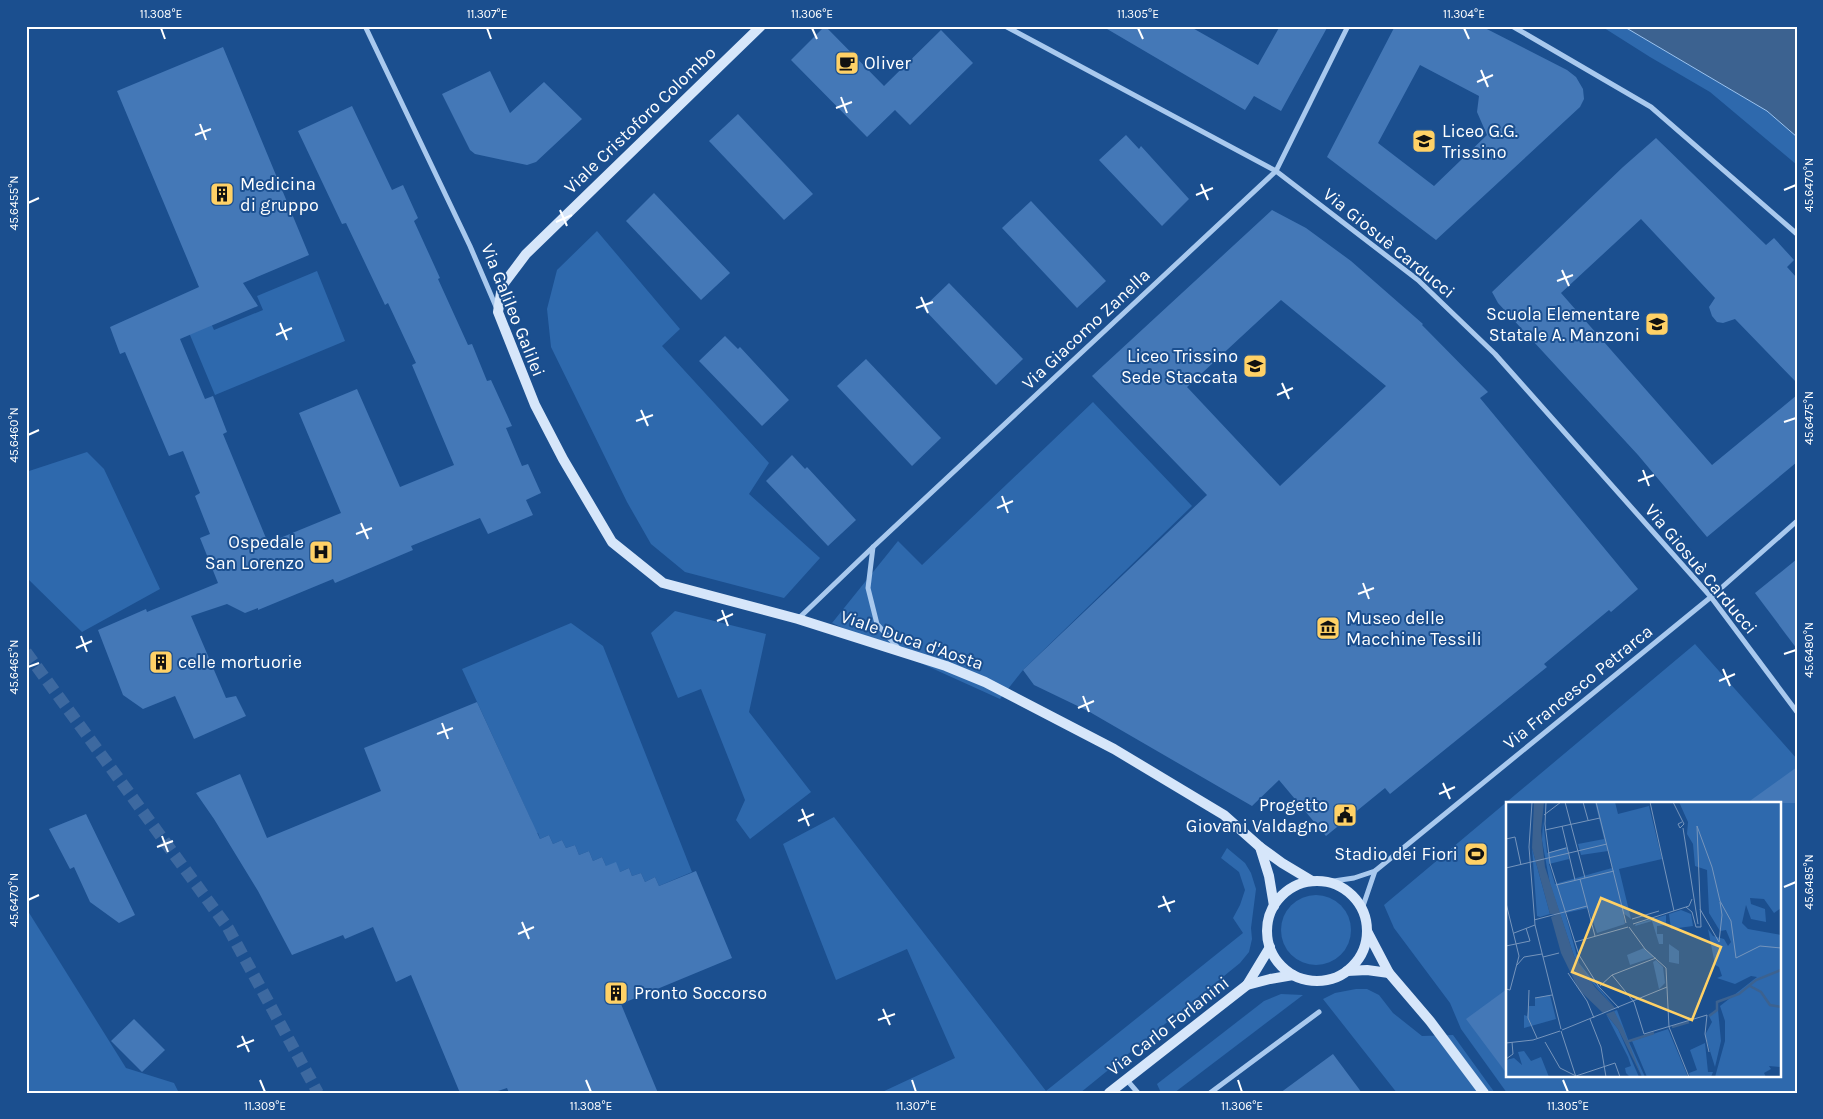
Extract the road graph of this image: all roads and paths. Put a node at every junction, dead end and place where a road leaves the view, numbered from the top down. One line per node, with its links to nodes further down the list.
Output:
1 (365, 26): 8 (street, Via Galileo Galilei)
2 (761, 26): 8 (street, Viale Cristoforo Colombo)
3 (1005, 26): 6 (street, Via Giosuè Carducci)
4 (1348, 26): 6 (street, Via Giacomo Zanella)
5 (1512, 26): 7 (street)
6 (1276, 171): 10 (street, Via Giacomo Zanella); 12 (street, Via Giosuè Carducci)
7 (1797, 234)
8 (498, 312): 11 (street, Via Galileo Galilei)
9 (1797, 521): 12 (street, Via Francesco Petrarca)
10 (873, 547): 13 (street, Via Giacomo Zanella); 14 (street)
11 (663, 583): 13 (street, Viale Duca d'Aosta)
12 (1711, 597): 15 (street, Via Giosuè Carducci); 17 (street, Via Francesco Petrarca)
13 (798, 619): 14 (street, Viale Duca d'Aosta)
14 (902, 652): 16 (street, Viale Duca d'Aosta)
15 (1797, 712)
16 (1260, 847): 18 (street, Viale Duca d'Aosta); 20 (street)
17 (1375, 871): 19 (street); 21 (street)
18 (1312, 881): 19 (street); 20 (street)
19 (1328, 882): 21 (street)
20 (1274, 906): 23 (street)
21 (1362, 909): 22 (street)
22 (1367, 931): 24 (street); 25 (street)
23 (1270, 947): 26 (street); 27 (street)
24 (1347, 971): 25 (street); 26 (street)
25 (1390, 973): 33 (street)
26 (1293, 975): 27 (street)
27 (1247, 985): 29 (street, Via Carlo Forlanini)
28 (1319, 1012): 32 (street)
29 (1126, 1078): 30 (street, Via Carlo Forlanini); 31 (street)
30 (1108, 1093)
31 (1138, 1093)
32 (1210, 1093)
33 (1484, 1093)

